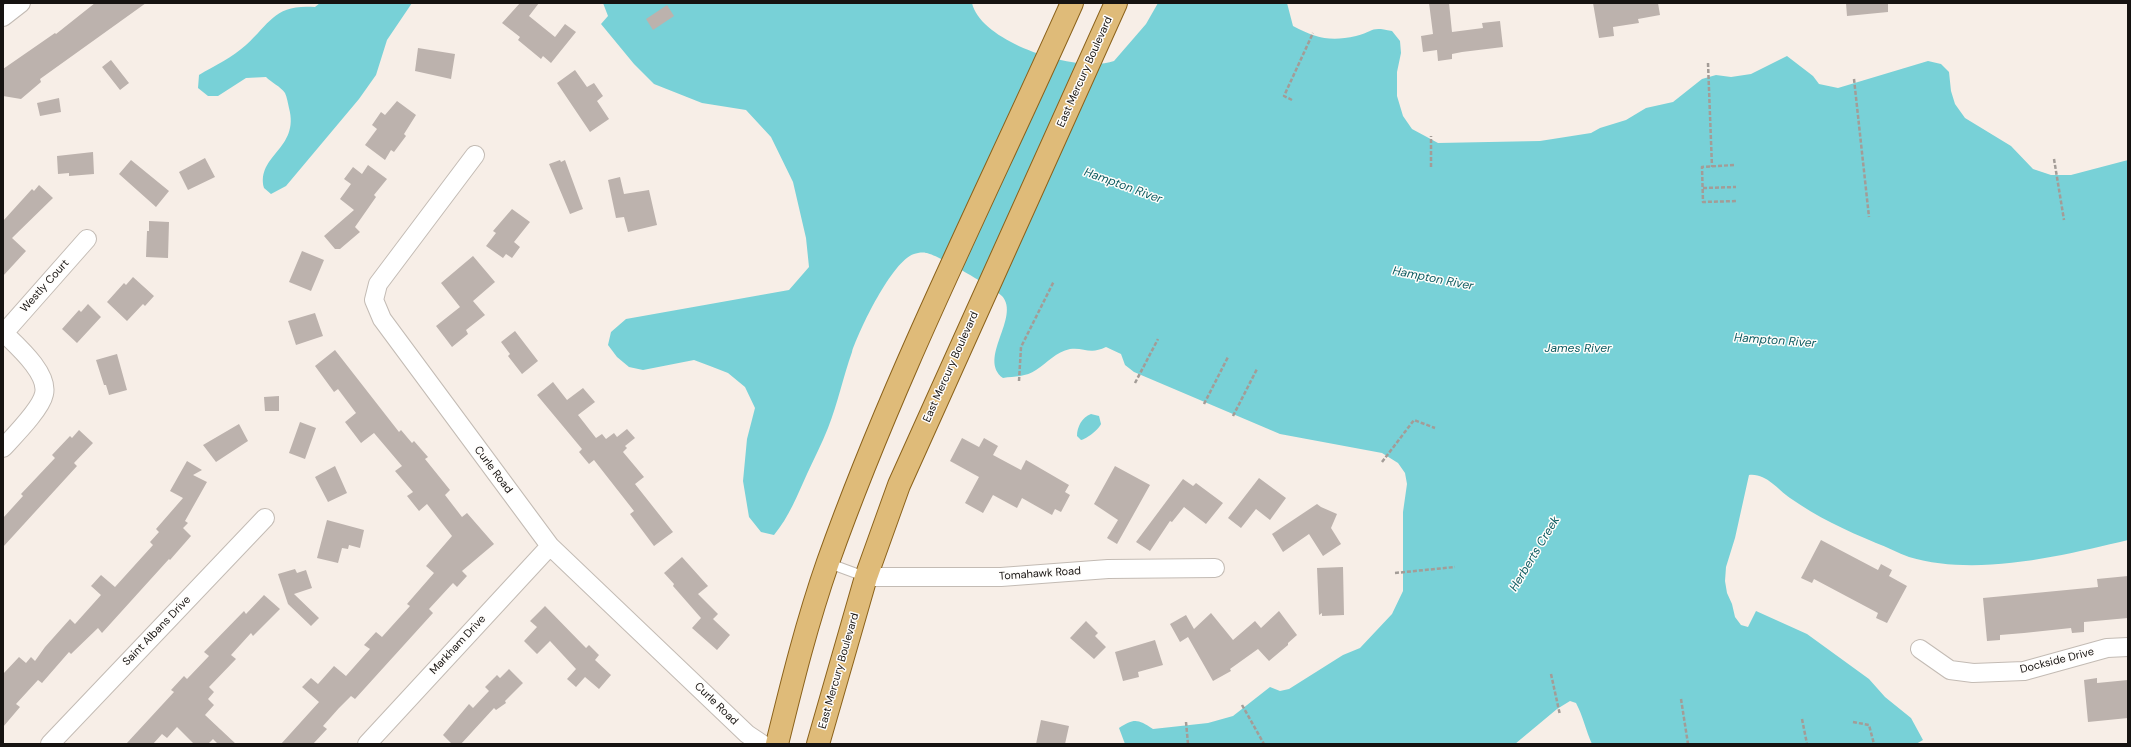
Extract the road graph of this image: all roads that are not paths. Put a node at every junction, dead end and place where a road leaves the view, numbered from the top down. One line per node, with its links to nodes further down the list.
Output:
1 (21, 3): 4 (street)
2 (1116, 3): 13 (main road, East Mercury Boulevard)
3 (1070, 6): 11 (main road)
4 (3, 17)
5 (475, 155): 10 (street, Curle Road)
6 (87, 239): 7 (street, Westly Court)
7 (3, 332): 8 (street)
8 (3, 448)
9 (264, 518): 16 (street, Saint Albans Drive)
10 (550, 546): 17 (street, Markham Drive); 18 (street, Curle Road)
11 (828, 563): 13 (lane); 19 (main road)
12 (1215, 568): 13 (street, Tomahawk Road)
13 (866, 577): 20 (main road, East Mercury Boulevard)
14 (2128, 647): 15 (street, Dockside Drive)
15 (1920, 649)
16 (50, 744)
17 (367, 744)
18 (762, 744)
19 (777, 744)
20 (818, 744)

